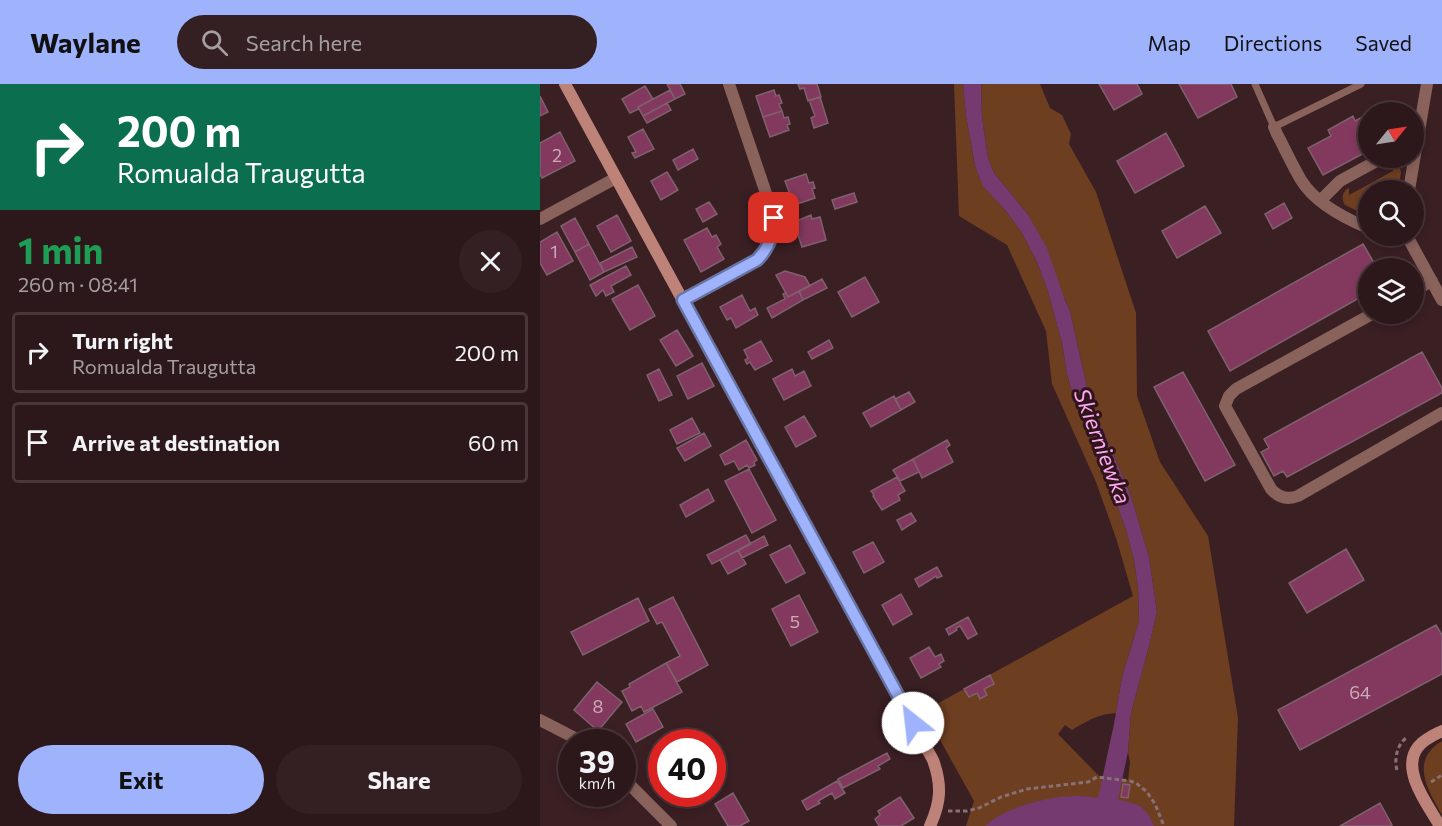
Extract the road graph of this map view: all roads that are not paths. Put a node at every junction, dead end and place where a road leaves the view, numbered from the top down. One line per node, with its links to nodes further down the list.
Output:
1 (565, 84): 9 (street)
2 (729, 84): 16 (street)
3 (1255, 84): 7 (lane)
4 (1361, 84): 7 (lane)
5 (1427, 84): 6 (street)
6 (1424, 102)
7 (1274, 127): 10 (street)
8 (1364, 168): 10 (street)
9 (616, 178): 11 (street); 16 (street)
10 (1321, 200): 12 (street)
11 (540, 219)
12 (1358, 223)
13 (1413, 246): 14 (street)
14 (1432, 281): 15 (street); 17 (street)
15 (1424, 285)
16 (683, 300): 25 (street)
17 (1442, 300)
18 (1358, 322): 19 (street)
19 (1442, 413)
20 (540, 720): 21 (street)
21 (558, 729)
22 (1442, 731): 26 (street)
23 (636, 790): 24 (street)
24 (671, 826)
25 (930, 826)
26 (1440, 826)

